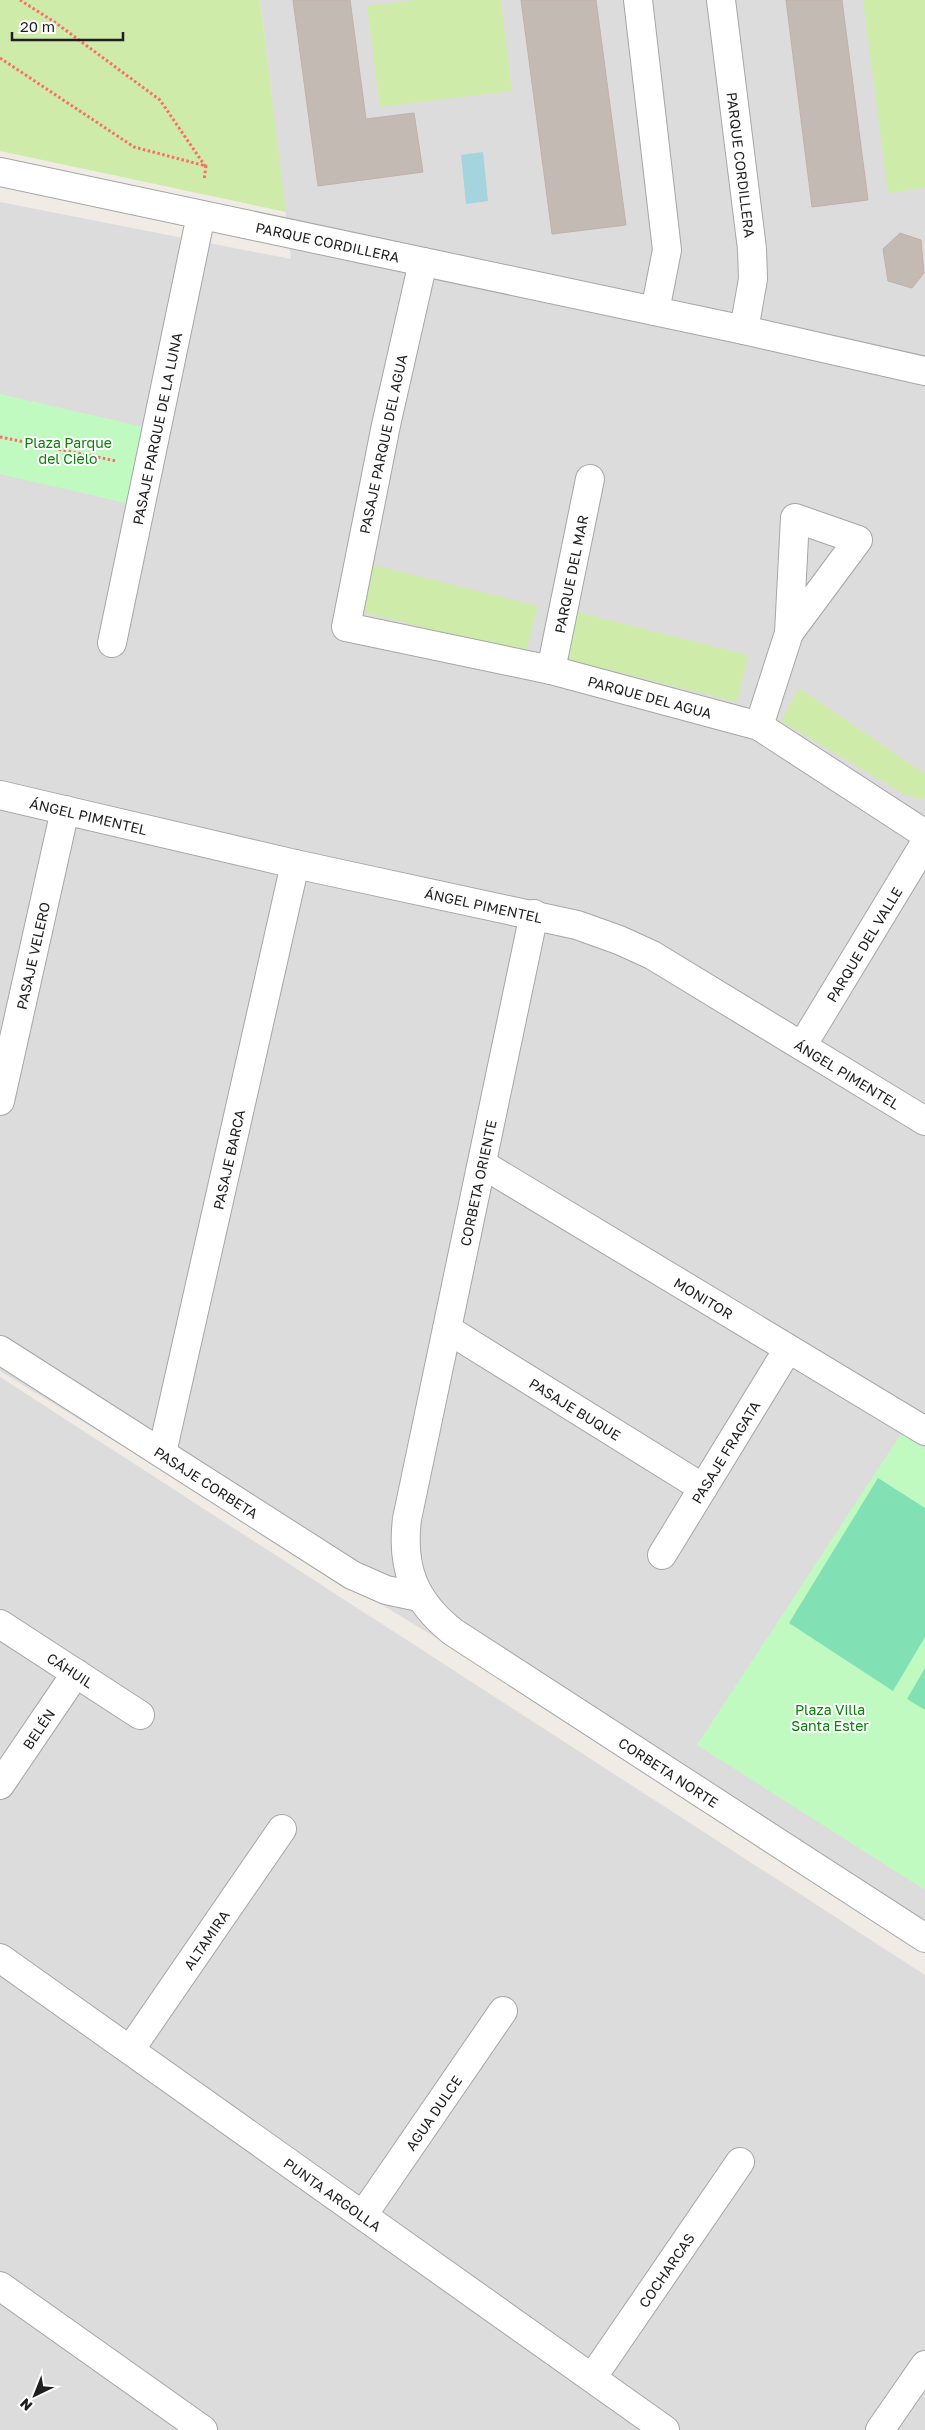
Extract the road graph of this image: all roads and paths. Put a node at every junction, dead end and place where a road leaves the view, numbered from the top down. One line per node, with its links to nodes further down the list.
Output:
1 (20, 0): 5 (path)
2 (638, 0): 9 (street)
3 (721, 0): 10 (street, PARQUE CORDILLERA)
4 (0, 58): 5 (path)
5 (206, 166): 7 (path)
6 (0, 172): 7 (street, PARQUE CORDILLERA)
7 (201, 215): 8 (street, PARQUE CORDILLERA); 13 (street, PASAJE PARQUE DE LA LUNA)
8 (423, 262): 9 (street, PARQUE CORDILLERA); 15 (street, PASAJE PARQUE DEL AGUA)
9 (655, 311): 10 (street, PARQUE CORDILLERA)
10 (744, 330): 11 (street, PARQUE CORDILLERA)
11 (925, 371)
12 (0, 437): 13 (path)
13 (149, 468): 17 (street, PASAJE PARQUE DE LA LUNA)
14 (590, 479): 18 (street, PARQUE DEL MAR)
15 (346, 627): 18 (street, PARQUE DEL AGUA)
16 (789, 633): 19 (street)
17 (112, 643)
18 (551, 670): 19 (street, PARQUE DEL AGUA)
19 (759, 726): 22 (street, PARQUE DEL AGUA)
20 (0, 795): 21 (street, ÁNGEL PIMENTEL)
21 (65, 810): 24 (street, ÁNGEL PIMENTEL); 27 (street, PASAJE VELERO)
22 (925, 834)
23 (925, 843): 26 (street, PARQUE DEL VALLE)
24 (294, 864): 25 (street, ÁNGEL PIMENTEL); 34 (street, PASAJE BARCA)
25 (534, 914): 26 (street, ÁNGEL PIMENTEL); 29 (street, CORBETA ORIENTE)
26 (802, 1046): 28 (street, ÁNGEL PIMENTEL)
27 (0, 1101)
28 (925, 1121)
29 (482, 1164): 30 (street, CORBETA ORIENTE); 31 (street, MONITOR)
30 (447, 1329): 35 (street, PASAJE BUQUE); 37 (street, CORBETA ORIENTE)
31 (788, 1349): 33 (street, MONITOR); 35 (street, PASAJE FRAGATA)
32 (0, 1350): 34 (street, PASAJE CORBETA)
33 (925, 1432)
34 (162, 1453): 37 (street, PASAJE CORBETA)
35 (703, 1488): 36 (street, PASAJE FRAGATA)
36 (662, 1555)
37 (420, 1597): 43 (street, CORBETA NORTE)
38 (0, 1624): 39 (street, CÁHUIL)
39 (76, 1673): 40 (street, CÁHUIL); 41 (street, BELÉN)
40 (140, 1715)
41 (0, 1785)
42 (282, 1829): 46 (street, ALTAMIRA)
43 (925, 1938)
44 (0, 1958): 46 (street, PUNTA ARGOLLA)
45 (502, 2011): 48 (street, AGUA DULCE)
46 (130, 2050): 48 (street, PUNTA ARGOLLA)
47 (740, 2162): 51 (street, COCHARCAS)
48 (363, 2216): 51 (street, PUNTA ARGOLLA)
49 (0, 2286): 52 (street)
50 (925, 2365): 54 (street)
51 (592, 2378): 53 (street, PUNTA ARGOLLA)
52 (202, 2430)
53 (665, 2430)
54 (880, 2430)

